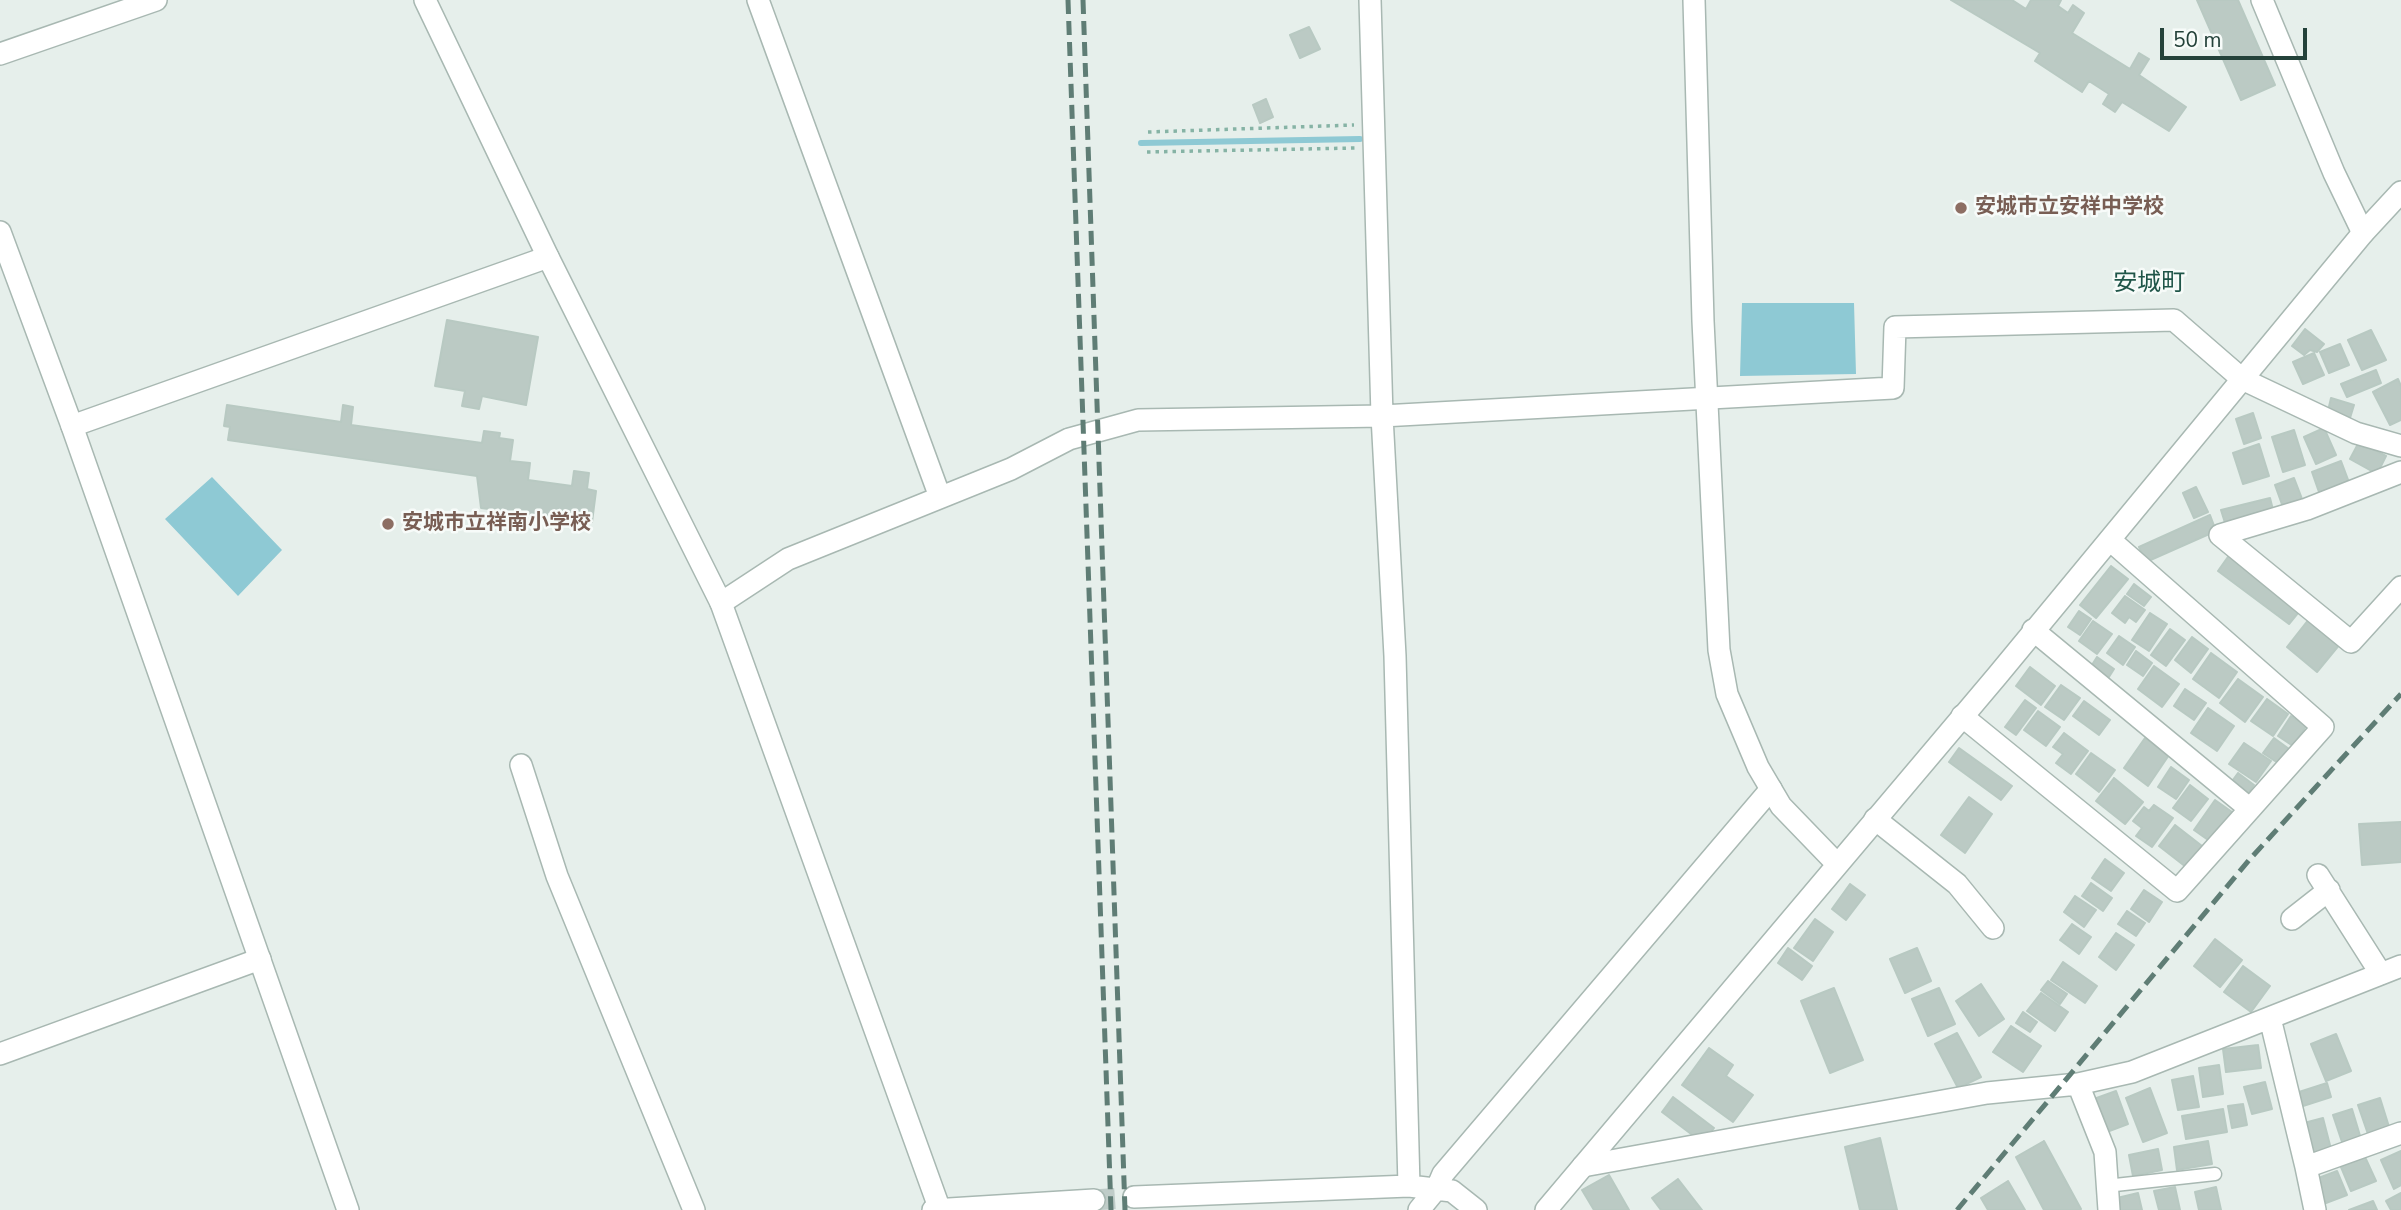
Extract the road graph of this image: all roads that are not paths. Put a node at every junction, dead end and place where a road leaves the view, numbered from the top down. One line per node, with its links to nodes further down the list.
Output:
1 (156, 0): 7 (street)
2 (425, 0): 11 (street)
3 (758, 0): 18 (street)
4 (1370, 0): 14 (street)
5 (1694, 0): 13 (street)
6 (2262, 0): 10 (street)
7 (0, 54)
8 (2401, 192): 10 (street)
9 (0, 232): 15 (street)
10 (2363, 233): 12 (street)
11 (548, 257): 15 (street); 21 (street)
12 (2242, 379): 13 (street); 16 (street); 19 (street)
13 (1709, 400): 14 (street); 25 (street)
14 (1382, 416): 18 (street); 40 (street)
15 (72, 426): 31 (street)
16 (2401, 446)
17 (2401, 472): 20 (street)
18 (940, 497): 21 (street)
19 (2110, 540): 22 (street); 26 (street)
20 (2401, 587)
21 (721, 603): 45 (street)
22 (2033, 630): 23 (street); 26 (street)
23 (1962, 716): 26 (street); 27 (street)
24 (521, 765): 47 (street)
25 (1771, 789): 28 (street); 42 (street)
26 (2250, 809)
27 (1875, 820): 28 (street); 30 (street)
28 (1838, 864): 37 (street)
29 (2292, 919): 32 (street)
30 (1993, 928)
31 (260, 959): 34 (street); 46 (street)
32 (2391, 970): 33 (street)
33 (2270, 1018): 35 (street); 38 (street)
34 (0, 1054)
35 (2078, 1084): 37 (street); 41 (street)
36 (2401, 1133): 38 (street)
37 (1583, 1166): 50 (street)
38 (2306, 1167): 52 (street)
39 (2215, 1174): 41 (lane)
40 (1409, 1186): 42 (street); 43 (street)
41 (2106, 1186): 51 (street)
42 (1437, 1188): 48 (street); 49 (street)
43 (1134, 1197)
44 (1094, 1200): 45 (street)
45 (937, 1209)
46 (348, 1210)
47 (694, 1210)
48 (1419, 1210)
49 (1476, 1210)
50 (1546, 1210)
51 (2109, 1210)
52 (2315, 1210)

